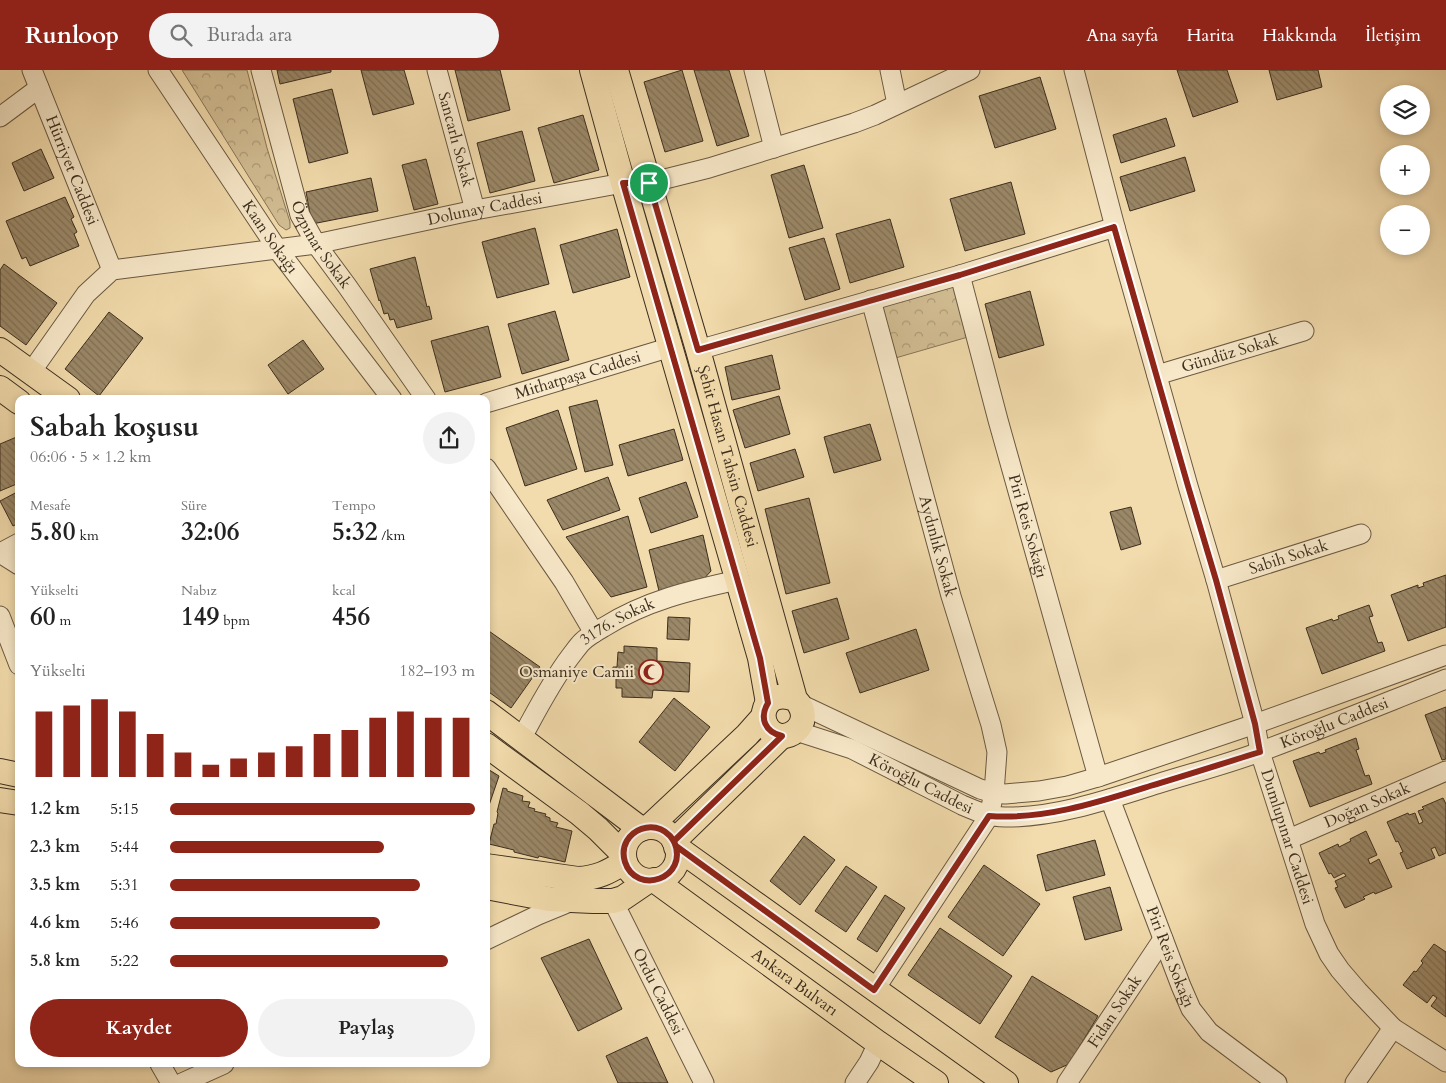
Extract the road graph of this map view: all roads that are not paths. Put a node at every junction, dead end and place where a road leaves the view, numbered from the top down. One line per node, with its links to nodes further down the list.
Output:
1 (32, 70): 11 (street, Hürriyet Caddesi)
2 (158, 70): 20 (street, Kaan Sokağı)
3 (261, 70): 19 (street, Özpınar Sokak)
4 (437, 70): 17 (street, Sancarlı Sokak)
5 (592, 70): 15 (main road, Şehit Hasan Tahsin Caddesi)
6 (616, 70): 16 (main road, Şehit Hasan Tahsin Caddesi)
7 (754, 70): 14 (street)
8 (890, 70): 12 (street)
9 (970, 70): 12 (street, Dolunay Caddesi)
10 (1074, 70): 18 (street, Dumlupınar Caddesi)
11 (39, 88): 13 (street); 21 (street, Hürriyet Caddesi)
12 (897, 104): 14 (street, Dolunay Caddesi)
13 (0, 117)
14 (774, 148): 16 (street, Dolunay Caddesi)
15 (623, 183): 16 (street, Dolunay Caddesi); 17 (street, Dolunay Caddesi); 25 (main road, Şehit Hasan Tahsin Caddesi)
16 (649, 183): 27 (main road, Şehit Hasan Tahsin Caddesi)
17 (475, 210): 19 (street, Dolunay Caddesi)
18 (1114, 227): 22 (street); 29 (street, Dumlupınar Caddesi)
19 (316, 244): 20 (street, Dolunay Caddesi); 33 (street, Özpınar Sokak)
20 (278, 250): 21 (street, Dolunay Caddesi); 32 (street, Kaan Sokağı)
21 (112, 270): 28 (street)
22 (960, 275): 23 (street); 59 (street, Piri Reis Sokağı)
23 (871, 300): 27 (street); 60 (street, Aydınlık Sokak)
24 (1304, 331): 29 (street, Gündüz Sokak)
25 (671, 347): 35 (street, Mithatpaşa Caddesi); 41 (main road, Şehit Hasan Tahsin Caddesi)
26 (0, 350): 28 (main road)
27 (698, 350): 48 (main road, Şehit Hasan Tahsin Caddesi)
28 (31, 372): 31 (main road)
29 (1157, 375): 42 (street, Dumlupınar Caddesi)
30 (0, 388): 34 (main road)
31 (63, 395)
32 (389, 395)
33 (423, 395)
34 (15, 399)
35 (490, 402)
36 (490, 474): 44 (street)
37 (1361, 534): 42 (street, Sabih Sokak)
38 (15, 545): 39 (street)
39 (0, 553): 40 (street)
40 (15, 562)
41 (738, 580): 44 (street, 3176. Sokak); 49 (main road, Şehit Hasan Tahsin Caddesi)
42 (1216, 580): 51 (street, Dumlupınar Caddesi)
43 (0, 616): 45 (street)
44 (594, 633): 53 (street, 3176. Sokak)
45 (15, 655)
46 (1446, 655): 51 (street, Köroğlu Caddesi)
47 (1446, 679): 55 (street, Köroğlu Caddesi)
48 (798, 702): 49 (main road); 52 (main road, Şehit Hasan Tahsin Caddesi); 60 (street, Köroğlu Caddesi)
49 (766, 710): 52 (main road); 65 (main road)
50 (490, 715): 53 (main road)
51 (1255, 724): 55 (street, Dumlupınar Caddesi); 59 (street, Köroğlu Caddesi)
52 (789, 734): 64 (street, Köroğlu Caddesi); 67 (main road)
53 (521, 739): 65 (main road)
54 (490, 748): 68 (main road, Ankara Bulvarı)
55 (1260, 752): 61 (street, Köroğlu Caddesi); 66 (street, Dumlupınar Caddesi)
56 (0, 771): 58 (main road)
57 (1446, 771): 66 (street, Doğan Sokak)
58 (15, 774)
59 (1098, 777): 60 (street, Köroğlu Caddesi)
60 (994, 793): 64 (street, Aydınlık Sokak)
61 (1110, 799): 64 (street, Köroğlu Caddesi); 75 (street, Piri Reis Sokağı)
62 (0, 800): 63 (main road)
63 (15, 802)
64 (989, 816): 76 (street)
65 (645, 828): 67 (main road); 68 (main road)
66 (1289, 839): 77 (street, Dumlupınar Caddesi)
67 (675, 844): 70 (main road); 76 (main road)
68 (624, 858): 69 (main road); 70 (main road, Ankara Bulvarı)
69 (490, 867)
70 (651, 880): 73 (main road); 78 (main road, Ankara Bulvarı)
71 (490, 889): 72 (main road)
72 (575, 900): 73 (main road); 74 (street)
73 (613, 900): 84 (street, Ordu Caddesi)
74 (490, 938)
75 (1163, 939): 88 (street, Fidan Sokak); 89 (street, Piri Reis Sokağı)
76 (874, 990): 87 (main road)
77 (1393, 1028): 79 (street, Dumlupınar Caddesi); 90 (street)
78 (878, 1043): 85 (street); 86 (main road, Ankara Bulvarı)
79 (1446, 1062)
80 (162, 1067): 82 (street)
81 (217, 1067): 83 (street)
82 (171, 1083)
83 (182, 1083)
84 (704, 1083)
85 (855, 1083)
86 (936, 1083)
87 (1006, 1083)
88 (1067, 1083)
89 (1276, 1083)
90 (1355, 1083)

